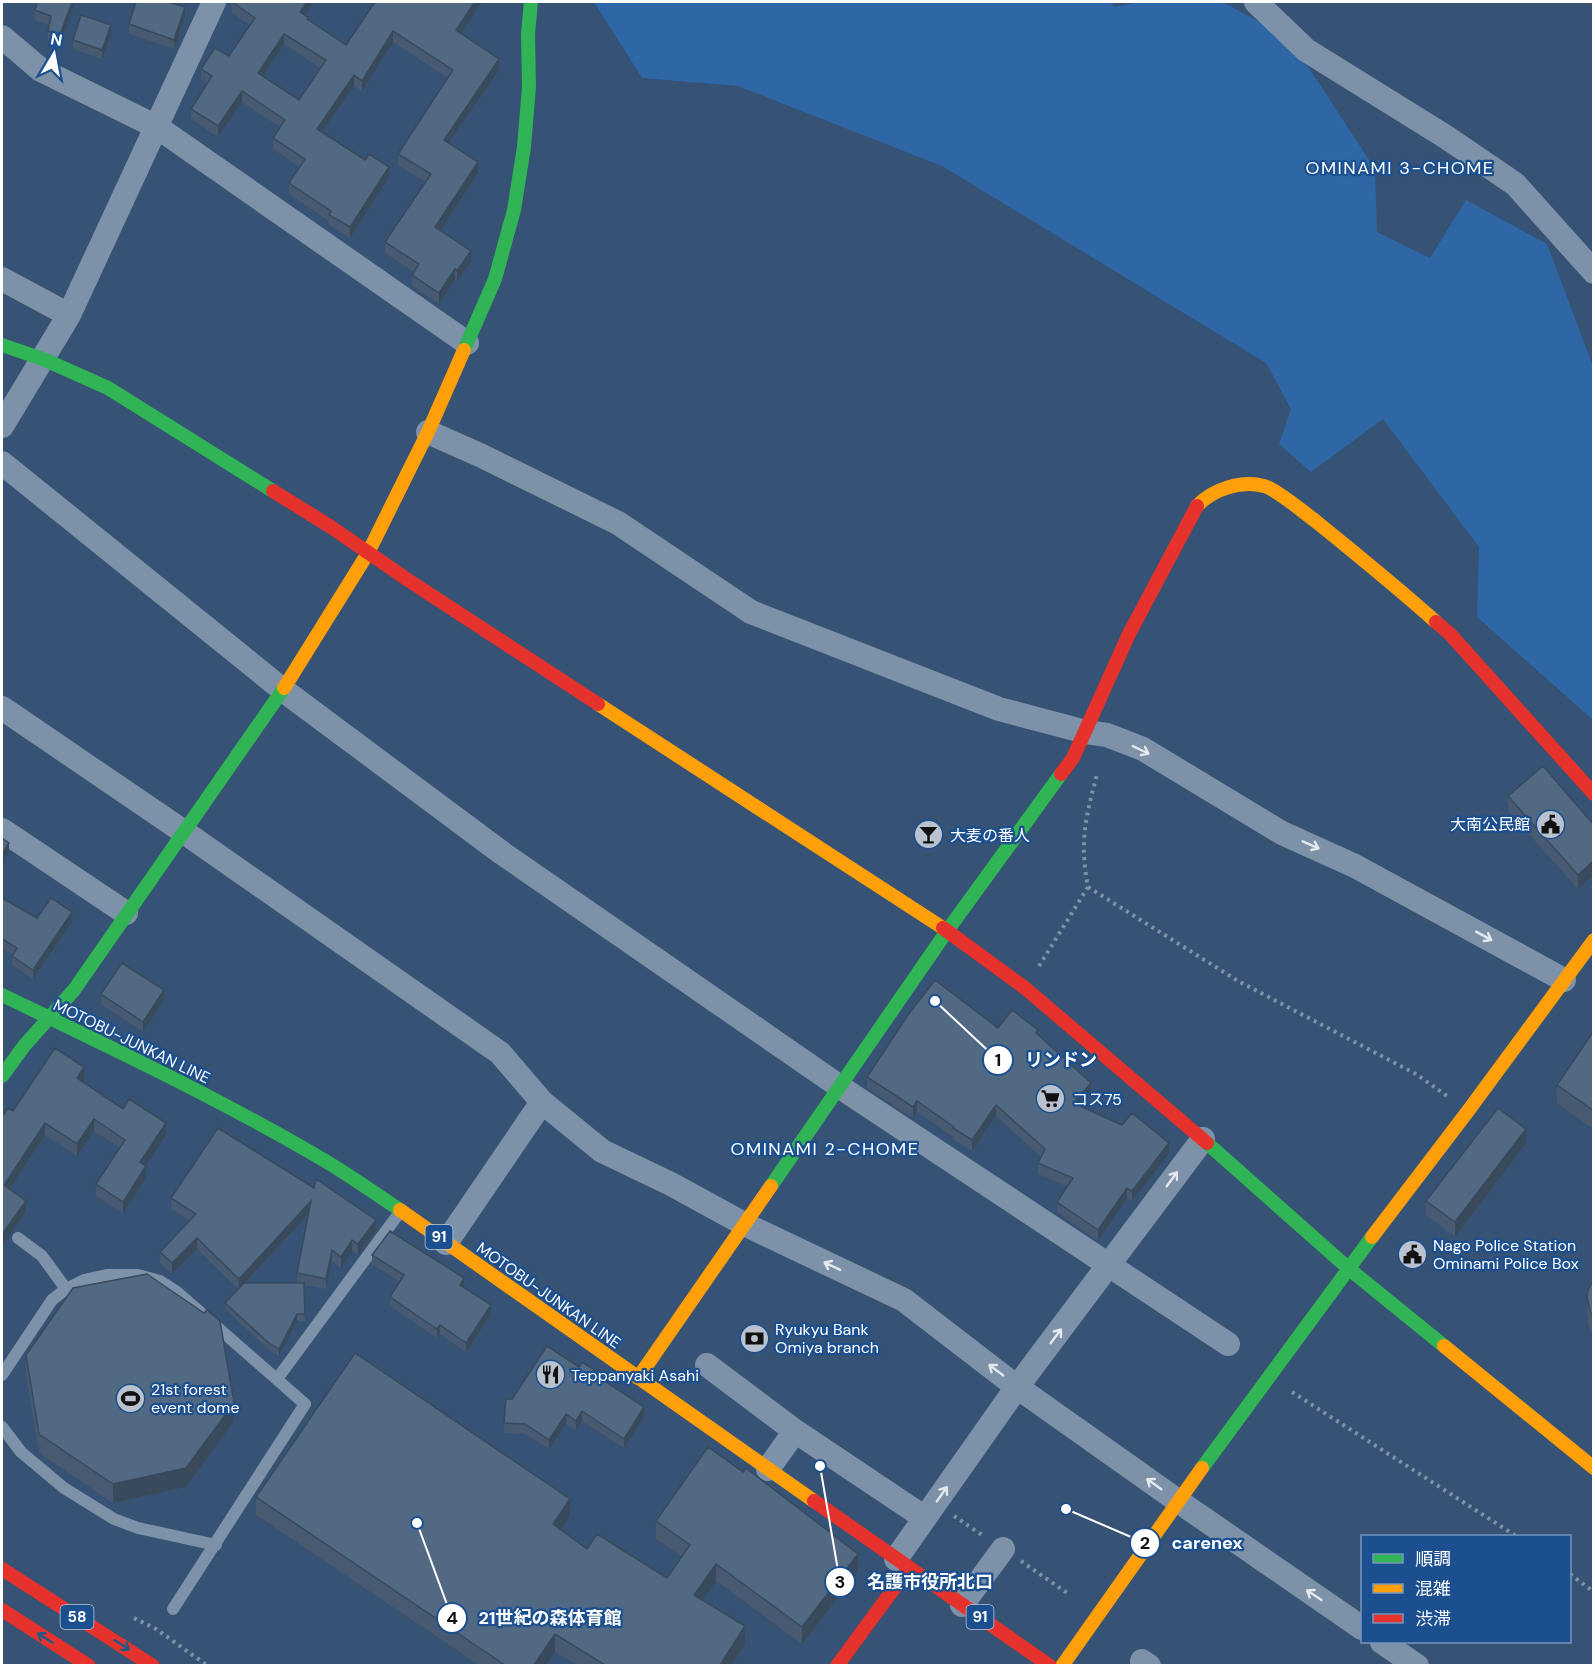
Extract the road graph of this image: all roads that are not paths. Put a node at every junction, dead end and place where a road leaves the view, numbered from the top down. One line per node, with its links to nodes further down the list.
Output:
1 (214, 2): 5 (street)
2 (531, 2): 9 (main road)
3 (1256, 2): 6 (street)
4 (2, 37): 5 (street)
5 (157, 128): 8 (street); 9 (street)
6 (1593, 272)
7 (2, 279): 8 (street)
8 (69, 315): 11 (street)
9 (466, 343): 13 (main road)
10 (2, 345): 11 (main road)
11 (43, 359): 12 (street); 15 (main road)
12 (2, 426)
13 (428, 432): 15 (main road); 18 (street)
14 (2, 463): 16 (street)
15 (368, 553): 16 (main road); 23 (main road)
16 (283, 690): 21 (main road); 29 (street)
17 (2, 708): 21 (street)
18 (1097, 734): 19 (main road); 23 (main road); 25 (street, one-way to 25)
19 (1593, 794)
20 (2, 830): 22 (street)
21 (184, 832): 22 (main road); 30 (street)
22 (126, 914): 27 (main road)
23 (947, 931): 29 (main road); 31 (main road)
24 (1593, 940): 25 (main road)
25 (1564, 980): 37 (main road)
26 (2, 995): 27 (main road, MOTOBU-JUNKAN LINE / 91)
27 (48, 1018): 28 (main road); 32 (main road, MOTOBU-JUNKAN LINE / 91)
28 (2, 1076)
29 (839, 1086): 33 (main road); 36 (street)
30 (542, 1102): 33 (street); 35 (street)
31 (1203, 1138): 36 (street, one-way to 31); 37 (main road)
32 (401, 1211): 35 (main road, MOTOBU-JUNKAN LINE / 91); 44 (lane)
33 (744, 1224): 43 (main road); 45 (street, one-way to 33)
34 (18, 1238): 38 (lane)
35 (446, 1243): 43 (main road, MOTOBU-JUNKAN LINE / 91)
36 (1109, 1265): 39 (street); 45 (street, one-way to 36)
37 (1348, 1268): 48 (main road); 50 (main road)
38 (66, 1289): 40 (lane); 44 (lane)
39 (1228, 1344)
40 (5, 1361): 42 (lane)
41 (707, 1365): 47 (street)
42 (2, 1375)
43 (638, 1378): 49 (main road, MOTOBU-JUNKAN LINE / 91)
44 (277, 1379): 52 (lane)
45 (1017, 1387): 50 (street, one-way to 45); 51 (street, one-way to 45)
46 (2, 1427): 52 (lane)
47 (795, 1431): 49 (street); 51 (street)
48 (1593, 1468)
49 (768, 1469): 54 (main road, MOTOBU-JUNKAN LINE / 91)
50 (1178, 1501): 59 (street, one-way to 50); 65 (main road)
51 (925, 1518): 54 (street)
52 (216, 1545): 57 (lane)
53 (1003, 1549): 56 (street)
54 (902, 1564): 56 (main road, MOTOBU-JUNKAN LINE / 91); 63 (main road)
55 (2, 1569): 62 (main road, 58, one-way to 62)
56 (962, 1605): 64 (main road, MOTOBU-JUNKAN LINE / 91)
57 (173, 1609)
58 (2, 1610): 61 (main road, 58, one-way to 58)
59 (1361, 1627)
60 (1385, 1643): 66 (street)
61 (89, 1665)
62 (153, 1665)
63 (837, 1665)
64 (1050, 1665)
65 (1062, 1665)
66 (1417, 1665)

